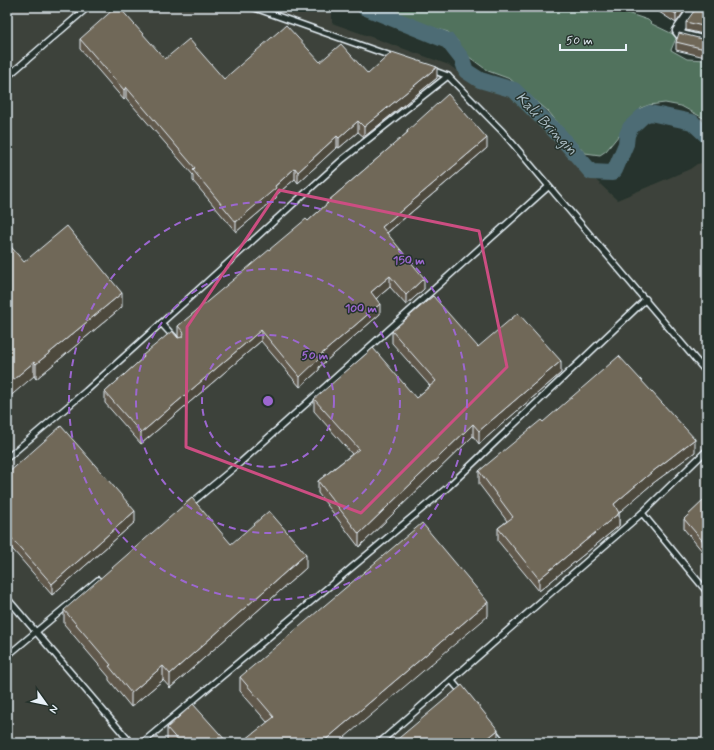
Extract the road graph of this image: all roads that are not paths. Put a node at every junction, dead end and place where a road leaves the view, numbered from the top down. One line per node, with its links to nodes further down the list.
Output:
1 (88, 7): 8 (lane)
2 (252, 7): 5 (lane)
3 (695, 7): 4 (street)
4 (707, 42)
5 (403, 60)
6 (426, 68): 7 (lane)
7 (448, 76): 9 (lane); 11 (lane)
8 (7, 77)
9 (548, 187): 10 (lane); 16 (lane)
10 (646, 299): 13 (lane); 27 (lane)
11 (161, 323): 12 (lane); 15 (lane)
12 (176, 340)
13 (707, 373)
14 (707, 450): 17 (lane)
15 (7, 458)
16 (187, 507)
17 (642, 513): 19 (lane); 23 (lane)
18 (103, 576): 21 (lane)
19 (707, 592)
20 (7, 598): 21 (lane)
21 (37, 631): 22 (lane); 26 (lane)
22 (7, 656)
23 (451, 680): 24 (lane); 28 (lane)
24 (466, 697)
25 (489, 726): 29 (lane)
26 (131, 743)
27 (142, 743)
28 (379, 743)
29 (503, 743)

